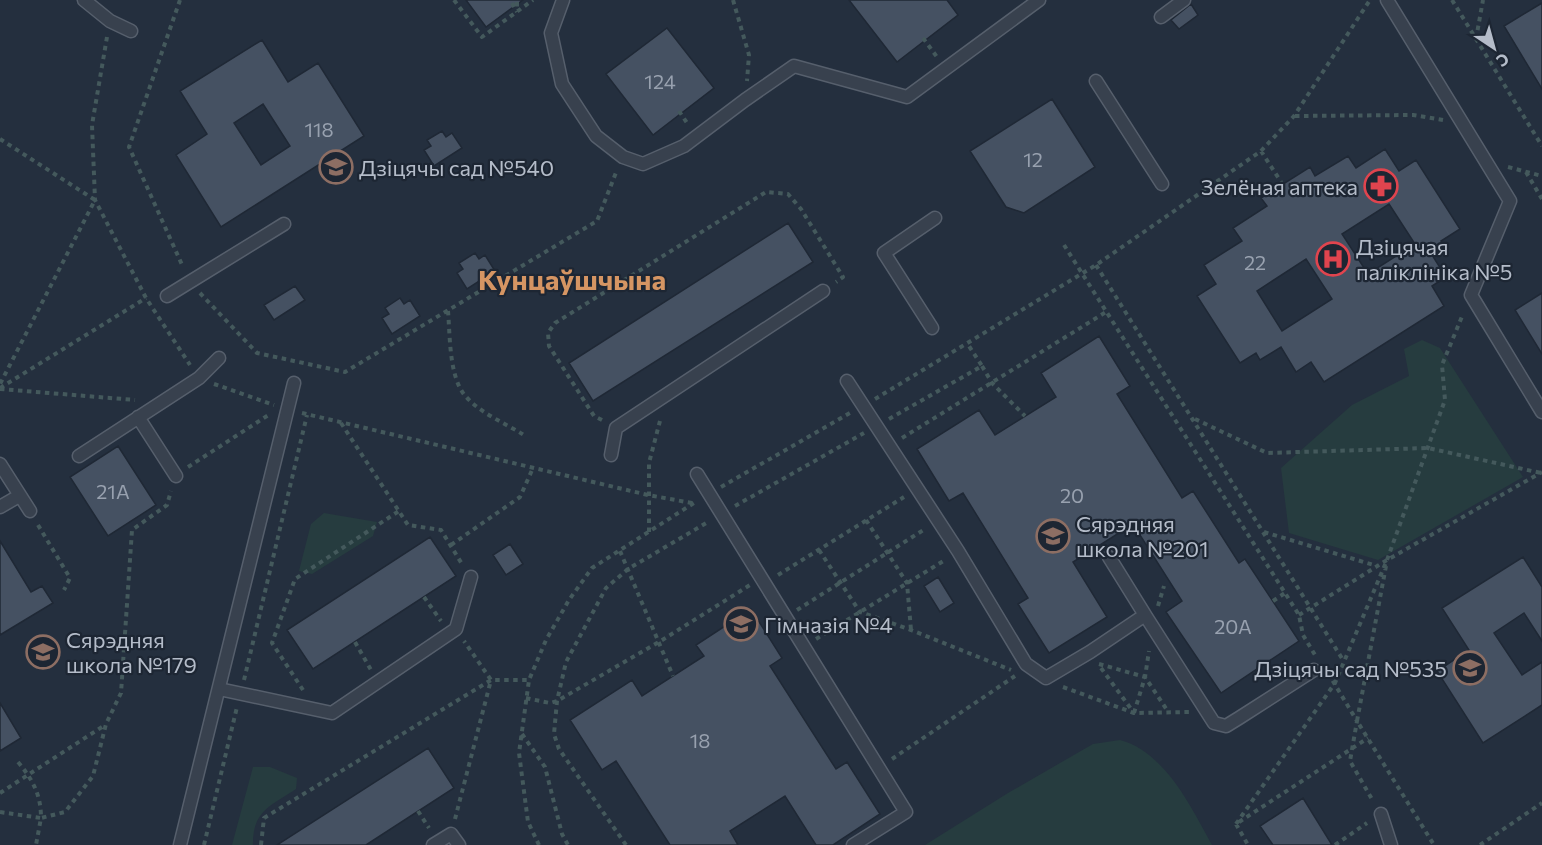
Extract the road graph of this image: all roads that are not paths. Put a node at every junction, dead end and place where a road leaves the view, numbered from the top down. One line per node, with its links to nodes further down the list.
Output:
1 (84, 0): 7 (lane)
2 (563, 0): 3 (lane)
3 (1039, 0)
4 (1184, 0): 6 (lane)
5 (1387, 0): 18 (lane)
6 (1161, 17)
7 (130, 31)
8 (1096, 81): 9 (lane)
9 (1162, 184)
10 (935, 218): 14 (lane)
11 (284, 224): 13 (lane)
12 (823, 291): 20 (lane)
13 (167, 296)
14 (932, 328)
15 (219, 358): 19 (lane)
16 (847, 381): 30 (lane)
17 (294, 383): 32 (lane)
18 (1542, 412)
19 (138, 417): 21 (lane); 24 (lane)
20 (612, 455)
21 (79, 456)
22 (0, 464): 25 (lane)
23 (697, 474): 37 (lane)
24 (176, 476)
25 (20, 496): 26 (lane); 27 (lane)
26 (0, 507)
27 (30, 511)
28 (1108, 557): 30 (lane)
29 (471, 577): 32 (lane)
30 (1145, 615): 31 (lane)
31 (1314, 670)
32 (219, 689): 34 (lane)
33 (1381, 814): 38 (lane)
34 (180, 845)
35 (433, 845): 36 (lane)
36 (459, 845)
37 (853, 845)
38 (1391, 845)

